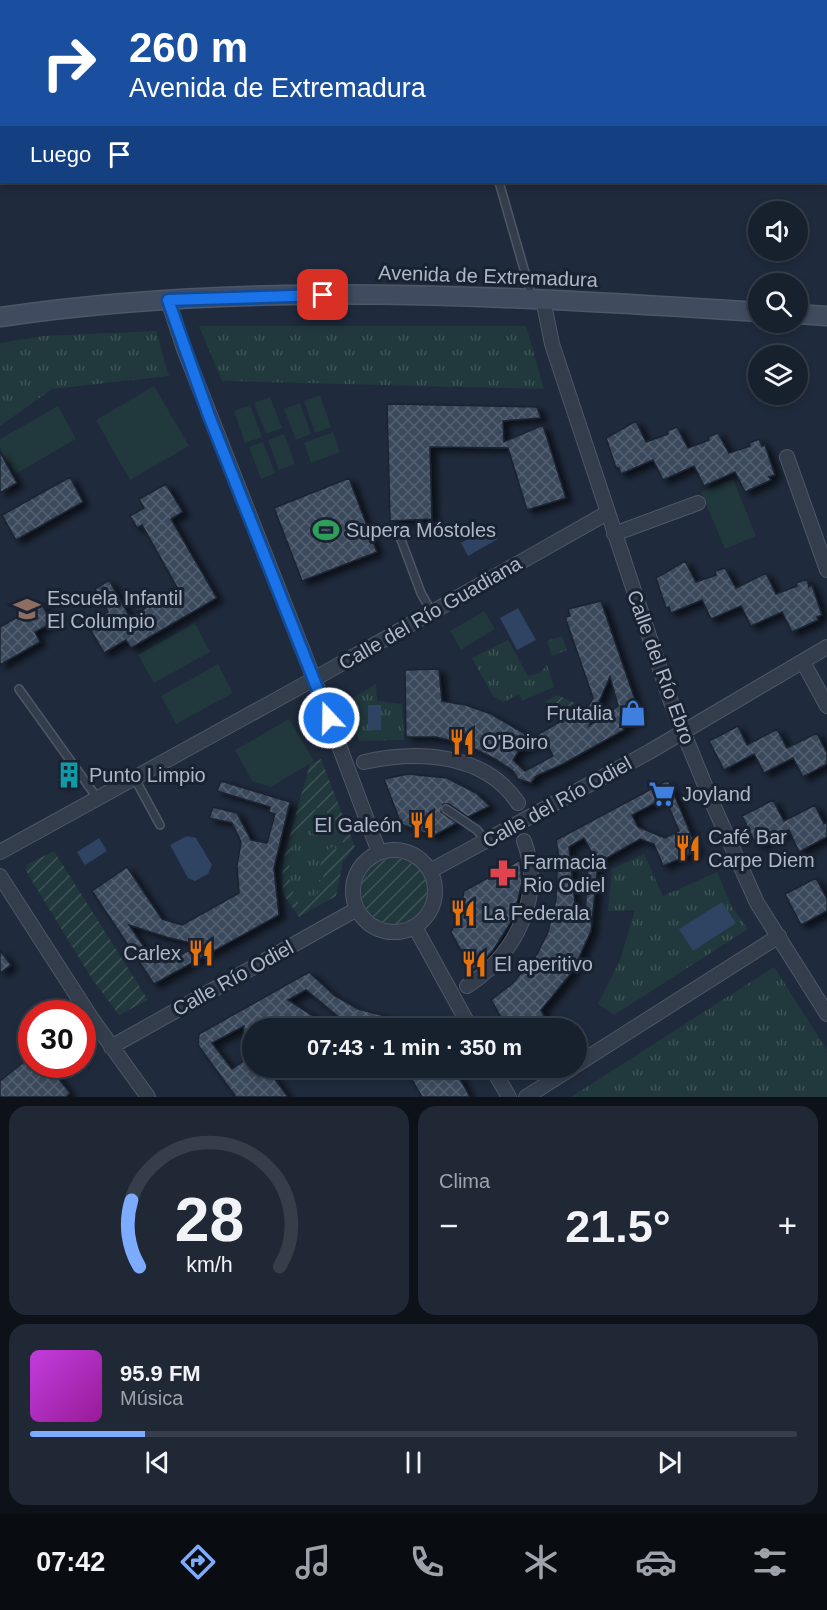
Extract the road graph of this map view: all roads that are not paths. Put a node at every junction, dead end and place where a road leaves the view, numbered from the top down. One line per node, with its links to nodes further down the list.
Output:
1 (499, 183): 2 (lane)
2 (538, 299): 3 (street, Avenida de Extremadura); 4 (street, Avenida de Extremadura); 10 (street, Calle del Río Ebro)
3 (168, 300): 7 (street, Avenida de Extremadura); 17 (street)
4 (748, 311)
5 (808, 315): 6 (street)
6 (827, 316)
7 (0, 317)
8 (787, 458): 13 (street)
9 (698, 503): 12 (street)
10 (608, 513): 12 (street, Calle del Río Ebro); 14 (street, Calle del Río Guadiana)
11 (398, 529): 14 (lane)
12 (614, 534): 20 (street, Calle del Río Ebro)
13 (827, 570)
14 (432, 613): 17 (street, Calle del Río Guadiana)
15 (827, 647): 16 (street, Calle del Río Odiel)
16 (803, 662): 19 (street); 20 (street, Calle del Río Odiel)
17 (314, 679): 22 (street, Calle del Río Guadiana); 30 (street)
18 (19, 689): 23 (lane)
19 (827, 706)
20 (683, 732): 28 (street, Calle del Río Odiel); 35 (street, Calle del Río Ebro)
21 (364, 762): 24 (street)
22 (135, 779): 23 (street, Calle del Río Guadiana); 26 (lane)
23 (98, 799): 29 (street, Calle del Río Guadiana)
24 (518, 803)
25 (446, 809): 28 (lane)
26 (160, 825)
27 (524, 841): 36 (street)
28 (486, 842): 31 (street, Calle del Río Odiel)
29 (0, 852)
30 (379, 852): 31 (street); 33 (street)
31 (430, 871): 34 (street)
32 (0, 876): 39 (street)
33 (357, 909): 34 (street); 39 (street, Calle Río Odiel)
34 (414, 927): 38 (street)
35 (779, 936): 37 (street, Calle del Río Ebro); 40 (street)
36 (467, 986)
37 (827, 1014)
38 (465, 1018)
39 (111, 1047): 43 (street)
40 (587, 1058)
41 (498, 1078): 44 (street)
42 (556, 1078): 45 (street)
43 (148, 1097)
44 (509, 1097)
45 (526, 1097)

